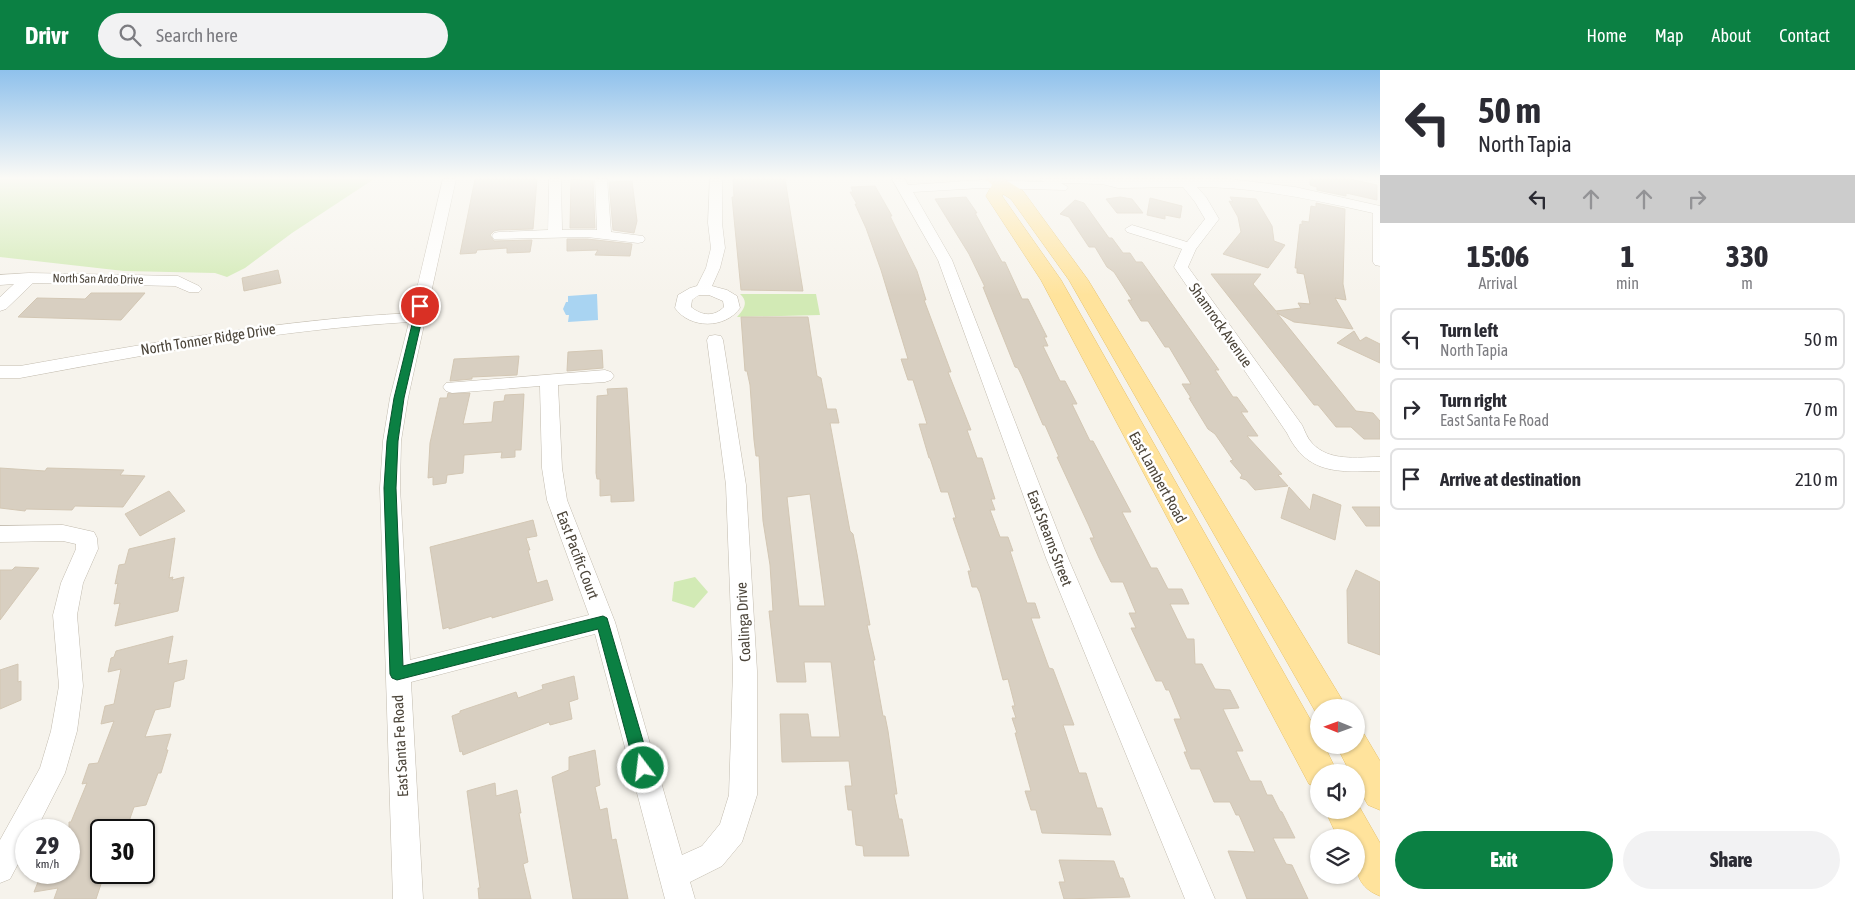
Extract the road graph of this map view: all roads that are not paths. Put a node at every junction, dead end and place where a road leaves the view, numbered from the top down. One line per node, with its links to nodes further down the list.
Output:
1 (441, 218): 22 (street, East Santa Fe Road)
2 (555, 218): 11 (street)
3 (603, 218): 12 (street)
4 (715, 218): 20 (street)
5 (920, 218): 42 (street, East Stearns Street)
6 (1009, 218): 34 (main road, East Lambert Road)
7 (1033, 218): 32 (main road, East Lambert Road)
8 (1211, 218): 15 (street, Shamrock Avenue)
9 (1380, 223): 16 (street)
10 (1132, 229): 15 (street)
11 (555, 233): 12 (street); 13 (street)
12 (604, 235): 14 (street)
13 (499, 236)
14 (638, 239)
15 (1190, 247): 28 (street, Shamrock Avenue)
16 (1380, 262)
17 (29, 278): 18 (street, North San Ardo Drive); 19 (street, North San Ardo Drive); 21 (street)
18 (0, 280)
19 (194, 289)
20 (709, 290): 23 (street); 23 (street, Coalinga Drive)
21 (0, 306)
22 (417, 317): 24 (street, North Tonner Ridge Drive); 31 (street, East Santa Fe Road)
23 (717, 329): 38 (street, Coalinga Drive)
24 (0, 372)
25 (605, 376): 26 (street)
26 (549, 380): 27 (street); 30 (street, East Pacific Court)
27 (452, 387)
28 (1380, 464)
29 (0, 534): 37 (street)
30 (603, 622): 31 (street); 38 (street, East Pacific Court)
31 (397, 674): 40 (street, East Santa Fe Road)
32 (1325, 699)
33 (1357, 754): 35 (main road)
34 (1317, 764)
35 (1380, 793)
36 (1347, 819): 39 (main road)
37 (0, 869)
38 (675, 874): 41 (street, East Pacific Court)
39 (1380, 878)
40 (408, 899)
41 (680, 899)
42 (1200, 899)

